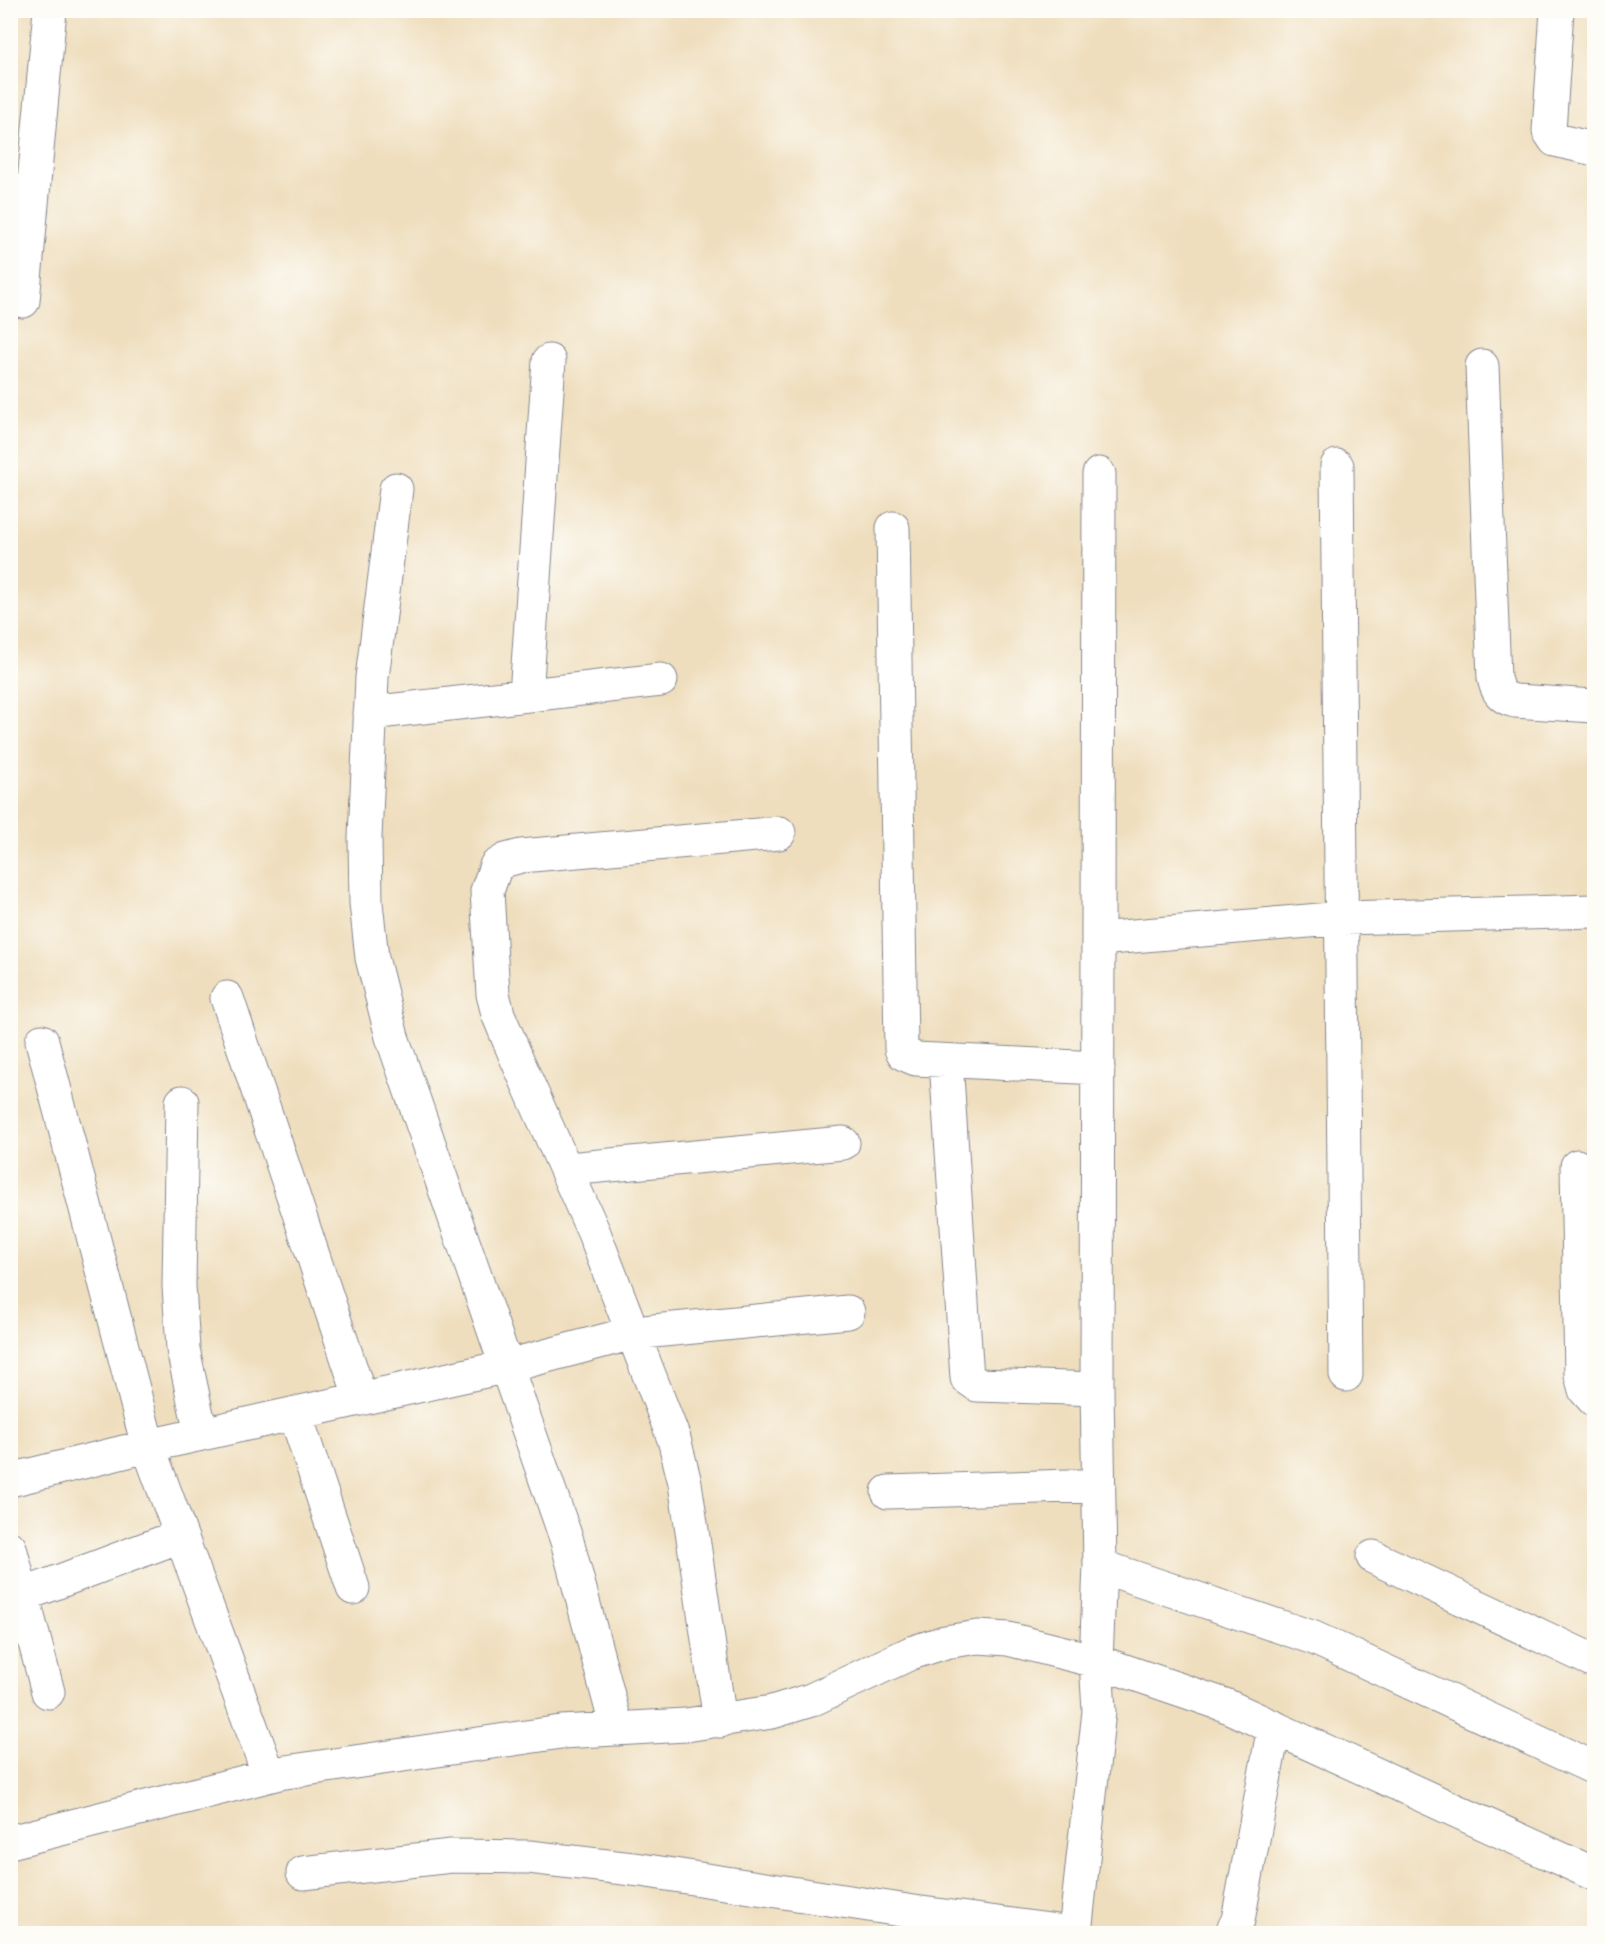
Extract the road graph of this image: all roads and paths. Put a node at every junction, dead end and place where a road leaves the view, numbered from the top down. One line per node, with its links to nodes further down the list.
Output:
1 (50, 10): 4 (street)
2 (1557, 10): 3 (street)
3 (1594, 149)
4 (23, 301)
5 (549, 361): 12 (street)
6 (1482, 366): 13 (street)
7 (1337, 466): 17 (street)
8 (1099, 474): 18 (street)
9 (396, 489): 14 (street)
10 (893, 528): 21 (street)
11 (661, 680): 12 (street)
12 (525, 695): 14 (street)
13 (1594, 706)
14 (370, 713): 29 (street)
15 (779, 834): 26 (street)
16 (1594, 911): 17 (street)
17 (1343, 918): 18 (street); 30 (street)
18 (1098, 939): 22 (street)
19 (227, 998): 32 (street)
20 (42, 1041): 36 (street)
21 (946, 1061): 22 (street); 31 (street)
22 (1098, 1068): 31 (street)
23 (182, 1102): 35 (street)
24 (843, 1143): 26 (street)
25 (1577, 1166): 33 (street)
26 (568, 1169): 28 (street)
27 (848, 1312): 28 (street)
28 (633, 1333): 29 (street); 49 (street)
29 (508, 1366): 32 (street); 51 (street)
30 (1346, 1375)
31 (1097, 1389): 38 (street)
32 (361, 1399): 34 (street)
33 (1594, 1400)
34 (295, 1413): 35 (street); 44 (street)
35 (201, 1434): 36 (street)
36 (148, 1446): 37 (street); 40 (street)
37 (10, 1479)
38 (1099, 1485): 39 (street); 43 (street)
39 (888, 1492)
40 (180, 1536): 45 (street); 53 (street)
41 (10, 1548): 45 (street)
42 (1373, 1557): 47 (street)
43 (1100, 1566): 46 (street); 52 (street)
44 (353, 1588)
45 (23, 1595): 48 (street)
46 (1096, 1661): 49 (street); 50 (street); 58 (street)
47 (1594, 1661)
48 (48, 1692)
49 (720, 1721): 51 (street)
50 (1274, 1727): 56 (street); 60 (street)
51 (617, 1729): 53 (street)
52 (1594, 1768)
53 (269, 1775): 54 (street)
54 (10, 1842)
55 (303, 1873): 57 (street)
56 (1594, 1874)
57 (1001, 1929): 58 (street)
58 (1075, 1933): 59 (street)
59 (1080, 1934)
60 (1231, 1934)

